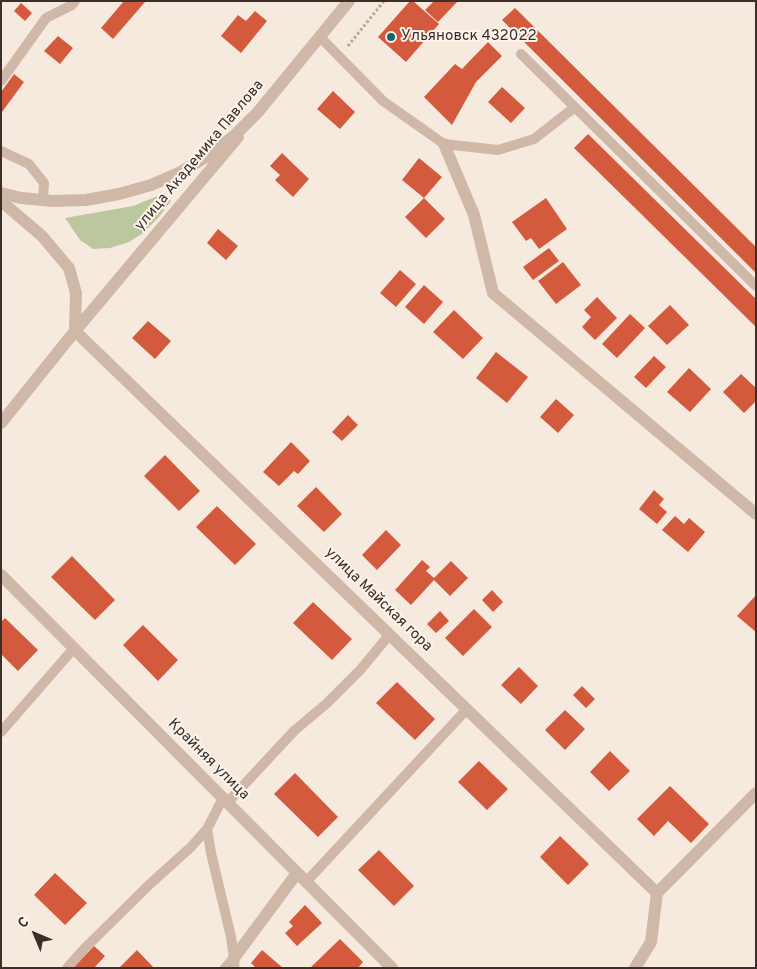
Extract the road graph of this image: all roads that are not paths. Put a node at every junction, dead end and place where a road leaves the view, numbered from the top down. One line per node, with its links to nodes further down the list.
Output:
1 (75, 1): 5 (lane)
2 (349, 1): 3 (street, улица Академика Павлова)
3 (320, 37): 7 (street, улица Академика Павлова); 8 (lane)
4 (521, 54): 6 (lane)
5 (1, 81)
6 (575, 108): 8 (lane); 13 (lane)
7 (258, 112): 11 (street); 14 (street, улица Академика Павлова)
8 (444, 144): 16 (street)
9 (1, 151): 11 (lane)
10 (1, 193): 11 (street)
11 (42, 200)
12 (1, 201): 14 (street)
13 (756, 286)
14 (75, 331): 15 (street, улица Академика Павлова); 18 (street, улица Майская гора)
15 (1, 423)
16 (756, 514)
17 (1, 575): 19 (street, Крайняя улица)
18 (390, 634): 20 (street, улица Майская гора); 23 (lane)
19 (74, 648): 21 (lane); 23 (street, Крайняя улица)
20 (467, 709): 25 (lane); 26 (street, улица Майская гора)
21 (1, 732)
22 (756, 793): 26 (street)
23 (225, 800): 24 (lane); 25 (street, Крайняя улица)
24 (207, 829): 27 (lane); 28 (lane)
25 (302, 877): 27 (street); 29 (street, Крайняя улица)
26 (657, 894): 30 (street)
27 (230, 965)
28 (67, 968)
29 (392, 968)
30 (635, 968)

